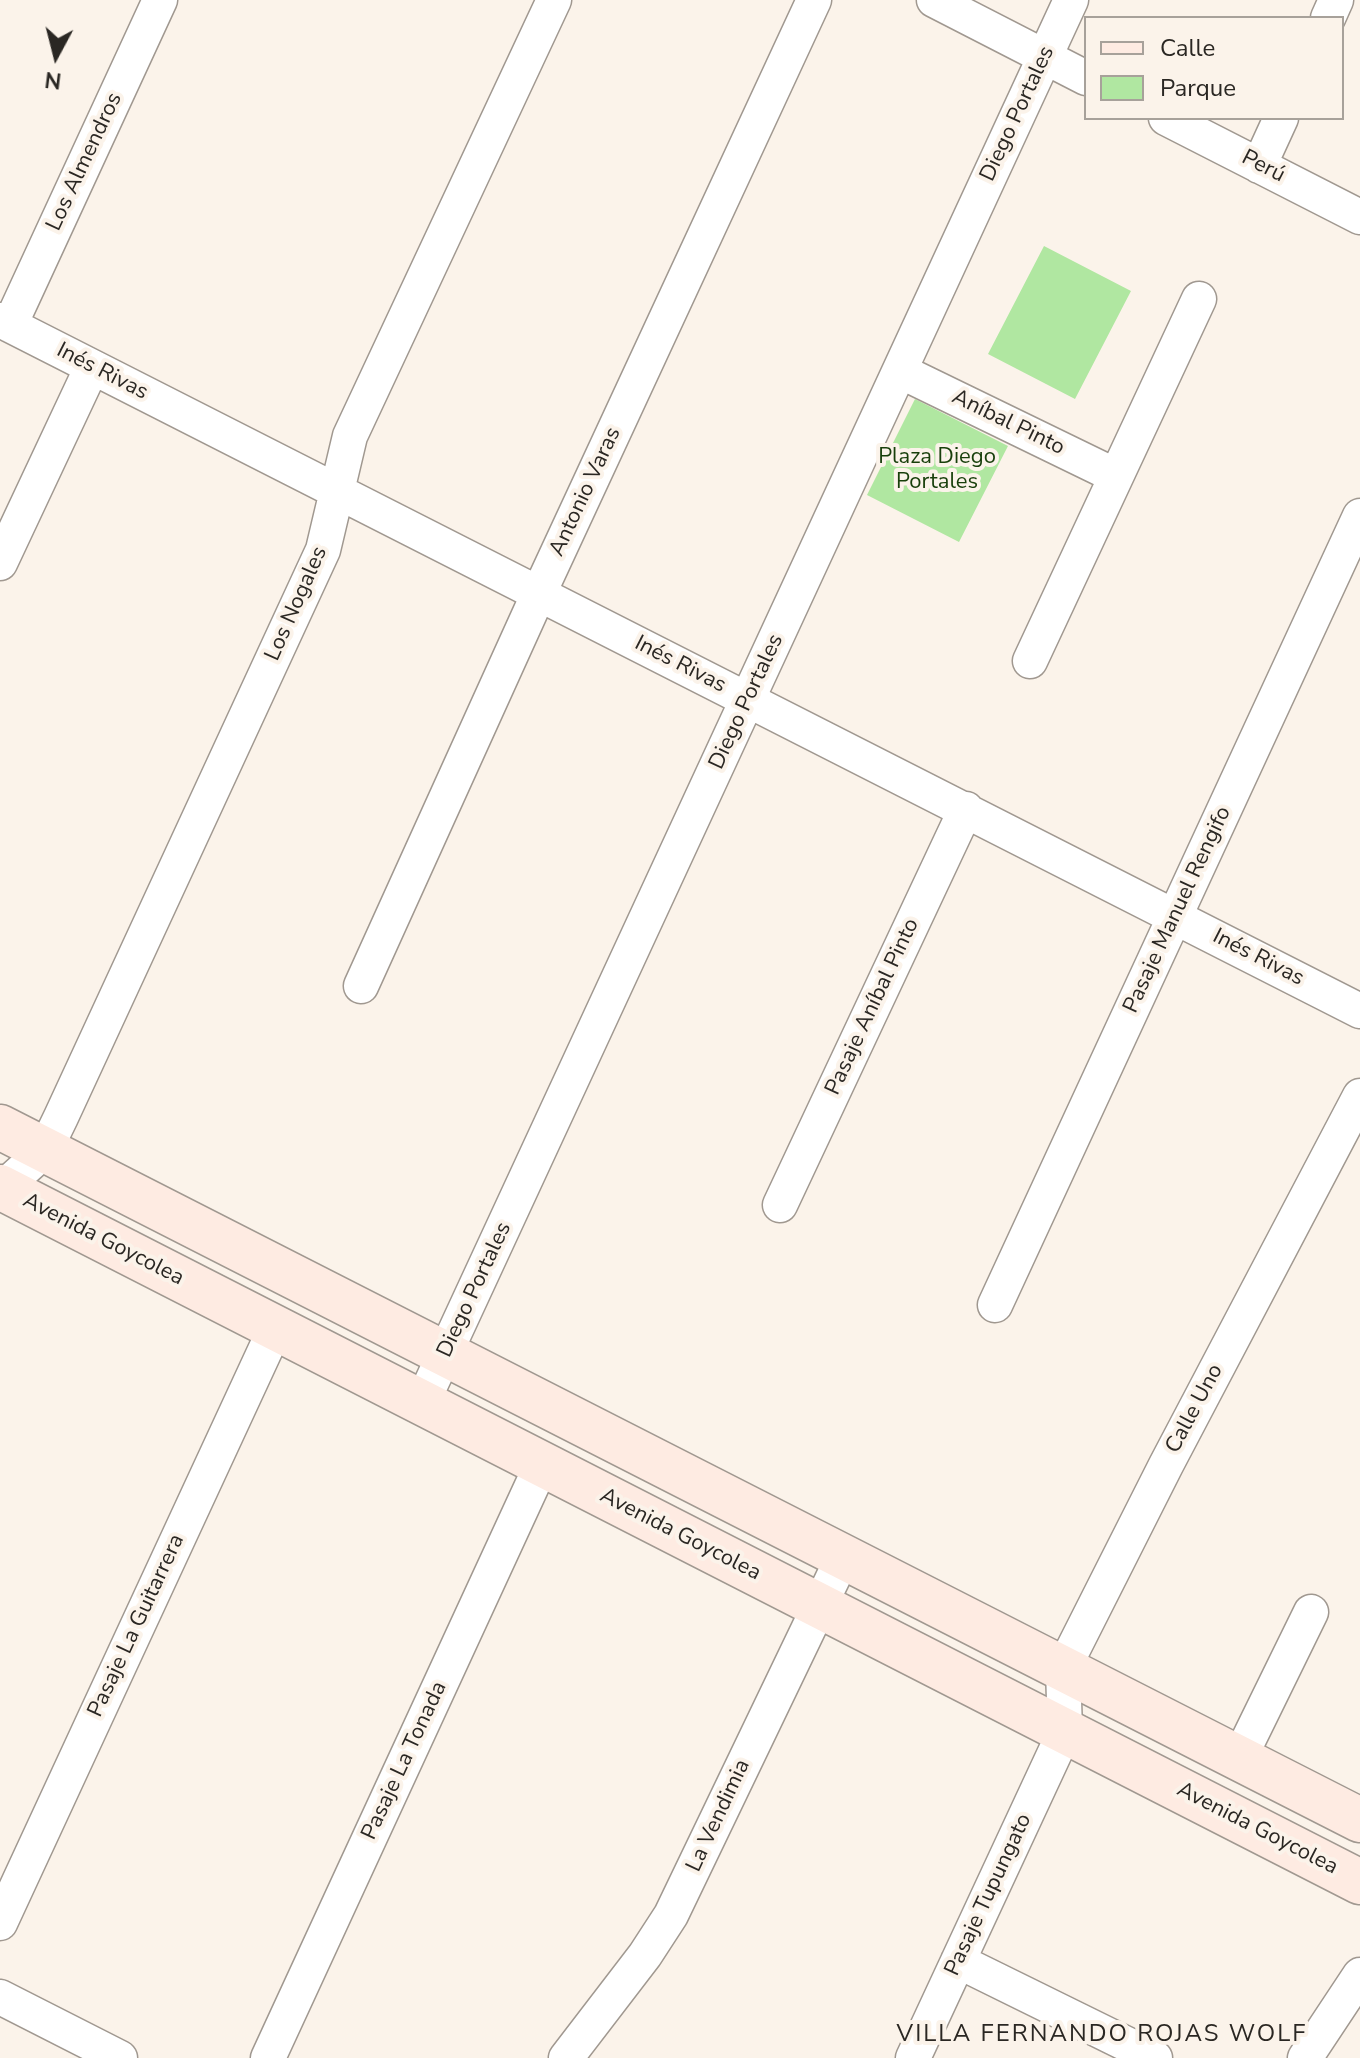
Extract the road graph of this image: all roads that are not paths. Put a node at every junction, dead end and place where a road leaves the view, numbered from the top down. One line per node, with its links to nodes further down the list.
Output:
1 (160, 0): 13 (street, Los Almendros)
2 (554, 0): 17 (street, Los Nogales)
3 (814, 0): 20 (street, Antonio Varas)
4 (934, 0): 6 (street)
5 (1071, 0): 6 (street, Diego Portales)
6 (1045, 56): 7 (street); 15 (street, Diego Portales)
7 (1084, 77)
8 (1170, 120): 10 (street, Perú)
9 (1280, 120): 10 (street)
10 (1259, 166): 11 (street, Perú)
11 (1360, 217)
12 (1199, 299): 16 (street)
13 (5, 322): 14 (street, Inés Rivas)
14 (92, 367): 17 (street, Inés Rivas); 19 (street)
15 (900, 371): 16 (street, Aníbal Pinto); 22 (street, Diego Portales)
16 (1116, 476): 21 (street)
17 (337, 492): 20 (street, Inés Rivas); 29 (street, Los Nogales)
18 (1360, 516): 24 (street, Pasaje Manuel Rengifo)
19 (0, 563)
20 (539, 593): 22 (street, Inés Rivas); 25 (street, Antonio Varas)
21 (1030, 661)
22 (748, 699): 23 (street, Inés Rivas); 34 (street, Diego Portales)
23 (966, 809): 24 (street, Inés Rivas); 31 (street, Pasaje Aníbal Pinto)
24 (1175, 916): 26 (street, Inés Rivas); 32 (street, Pasaje Manuel Rengifo)
25 (361, 986)
26 (1360, 1011)
27 (1360, 1096): 40 (street, Calle Uno)
28 (0, 1127): 29 (street)
29 (45, 1150): 30 (street, Los Nogales); 34 (street)
30 (1, 1190): 33 (street, Avenida Goycolea)
31 (780, 1205)
32 (995, 1305)
33 (275, 1329): 35 (street, Avenida Goycolea); 45 (street, Pasaje La Guitarrera)
34 (445, 1354): 35 (street, Diego Portales); 37 (street)
35 (422, 1403): 36 (street, Avenida Goycolea)
36 (542, 1464): 38 (street, Avenida Goycolea); 50 (street, Pasaje La Tonada)
37 (843, 1557): 38 (street, La Vendimia); 40 (street)
38 (818, 1605): 41 (street, Avenida Goycolea); 51 (street, La Vendimia)
39 (1311, 1612): 42 (street)
40 (1063, 1669): 41 (street, Calle Uno); 42 (street)
41 (1065, 1731): 44 (street, Avenida Goycolea); 46 (street, Pasaje Tupungato)
42 (1239, 1759): 43 (street)
43 (1360, 1820)
44 (1360, 1882)
45 (0, 1923)
46 (958, 1961): 52 (street, Pasaje Tupungato); 53 (street)
47 (1360, 1975): 54 (street)
48 (0, 1997): 49 (street)
49 (120, 2058)
50 (268, 2058)
51 (566, 2058)
52 (913, 2058)
53 (1155, 2058)
54 (1305, 2058)

